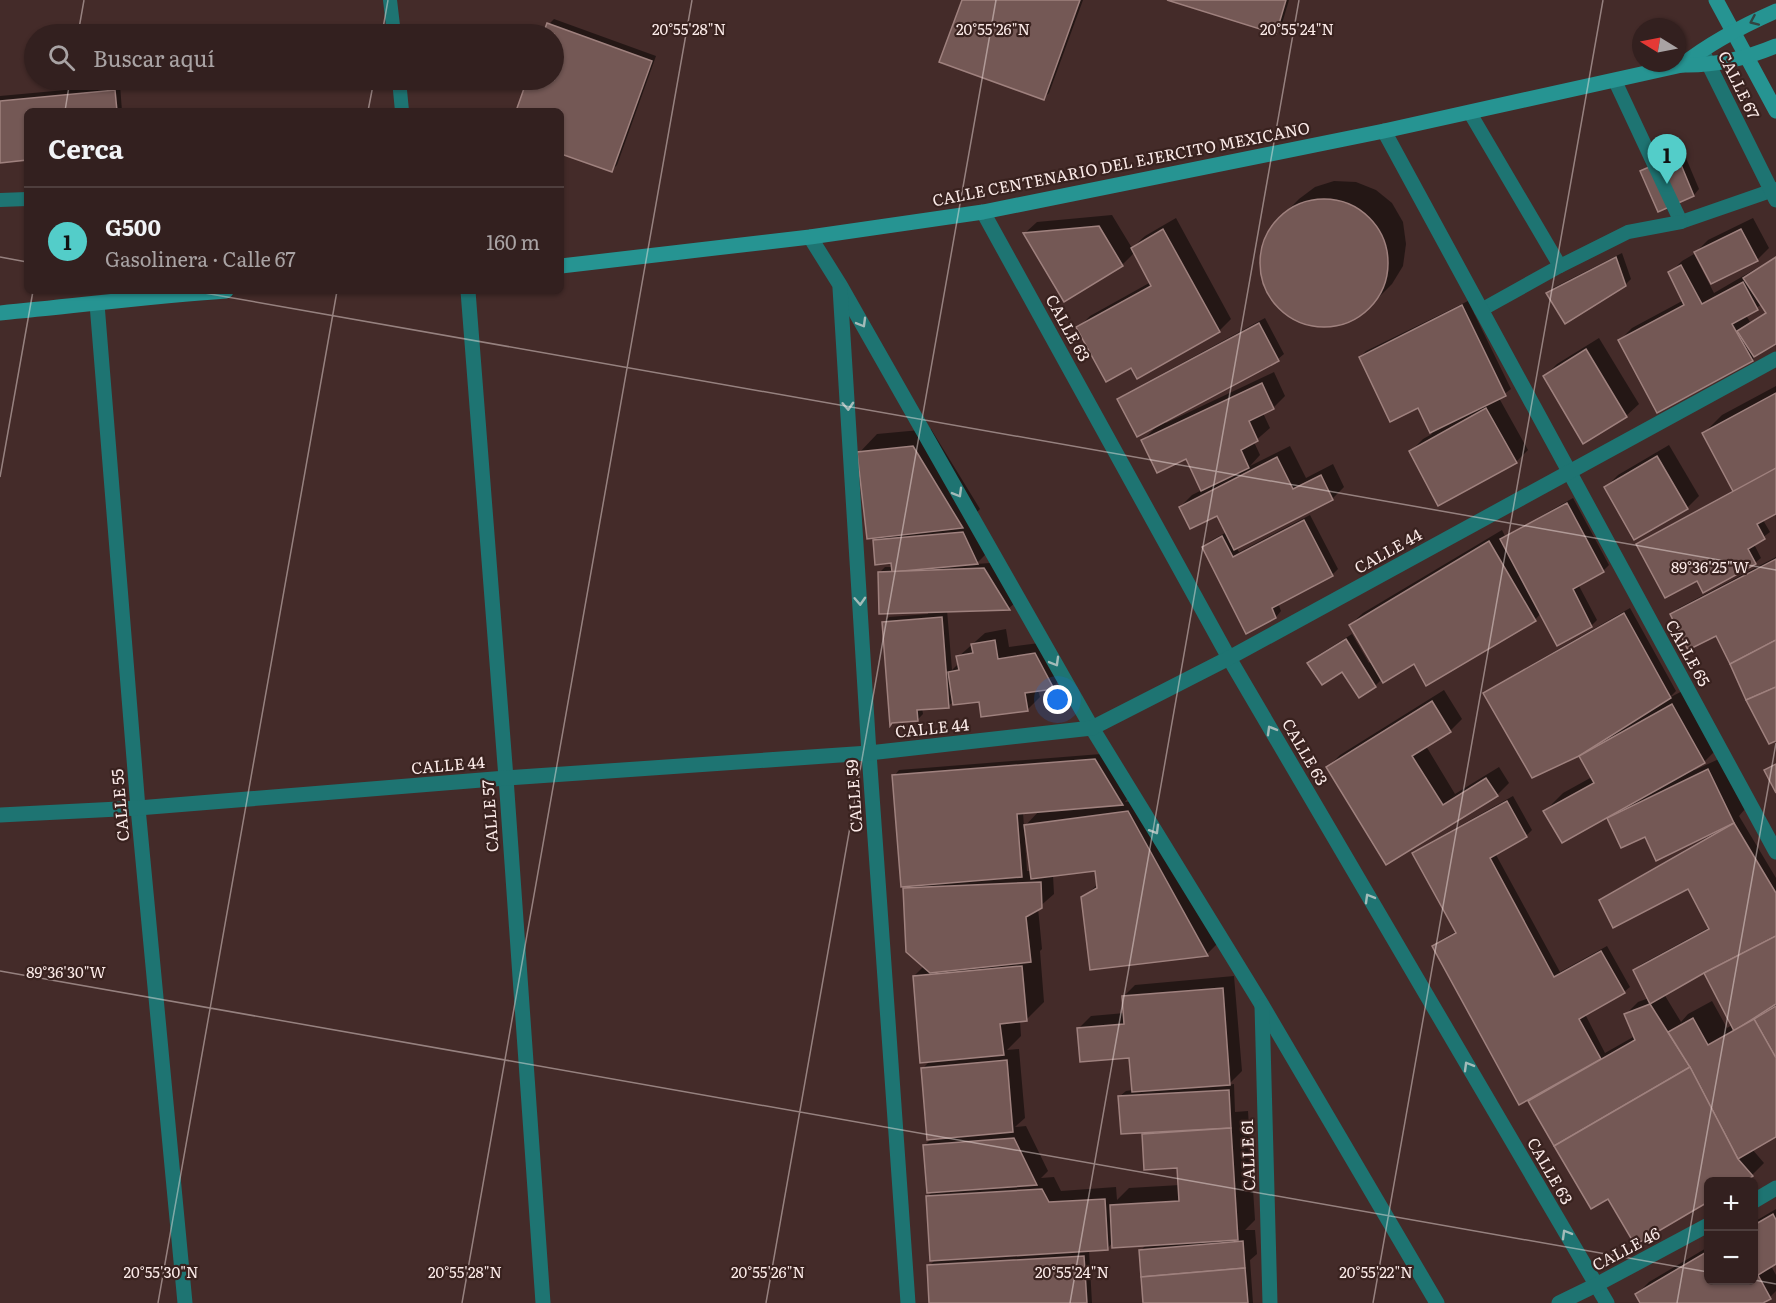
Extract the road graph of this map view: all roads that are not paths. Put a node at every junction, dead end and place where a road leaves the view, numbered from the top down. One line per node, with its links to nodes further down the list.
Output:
1 (390, 0): 4 (lane)
2 (1716, 0): 5 (main road)
3 (1776, 11): 5 (main road, CALLE CENTENARIO DEL EJERCITO MEXICANO, one-way to 5)
4 (393, 24)
5 (1732, 30): 7 (main road, CALLE CENTENARIO DEL EJERCITO MEXICANO); 8 (main road)
6 (1776, 46): 8 (main road, CALLE CENTENARIO DEL EJERCITO MEXICANO)
7 (1702, 50): 9 (main road, CALLE CENTENARIO DEL EJERCITO MEXICANO); 11 (street, CALLE 67)
8 (1748, 58): 11 (main road, CALLE CENTENARIO DEL EJERCITO MEXICANO); 16 (main road)
9 (1686, 62)
10 (1686, 65): 11 (main road, CALLE CENTENARIO DEL EJERCITO MEXICANO)
11 (1709, 66): 19 (street, CALLE 67)
12 (1652, 72): 13 (main road, CALLE CENTENARIO DEL EJERCITO MEXICANO)
13 (1614, 81): 17 (main road, CALLE CENTENARIO DEL EJERCITO MEXICANO); 23 (lane)
14 (400, 90): 15 (lane)
15 (402, 108)
16 (1776, 111)
17 (1470, 113): 18 (main road, CALLE CENTENARIO DEL EJERCITO MEXICANO); 26 (lane)
18 (1384, 131): 22 (main road, CALLE CENTENARIO DEL EJERCITO MEXICANO); 31 (street, CALLE 65)
19 (1775, 194): 23 (lane)
20 (24, 199): 21 (lane)
21 (0, 200)
22 (983, 212): 24 (main road, CALLE CENTENARIO DEL EJERCITO MEXICANO); 35 (street, CALLE 63)
23 (1681, 222): 26 (lane)
24 (810, 237): 25 (main road, CALLE CENTENARIO DEL EJERCITO MEXICANO); 27 (street)
25 (564, 266)
26 (1560, 266): 31 (lane)
27 (840, 285): 36 (street, one-way to 36); 37 (street, CALLE 59, one-way to 37)
28 (151, 294): 30 (main road)
29 (468, 294): 38 (street, CALLE 57)
30 (98, 304): 32 (main road); 39 (street, CALLE 55)
31 (1481, 310): 34 (street, CALLE 65)
32 (0, 313)
33 (1776, 359): 34 (street, CALLE 44)
34 (1569, 472): 35 (street, CALLE 44); 41 (street, CALLE 65)
35 (1229, 658): 36 (street, CALLE 44); 46 (street, CALLE 63, one-way to 35)
36 (1092, 728): 37 (street, CALLE 44); 42 (street, one-way to 42)
37 (869, 753): 38 (street, CALLE 44); 49 (street, CALLE 59)
38 (506, 778): 39 (street, CALLE 44); 48 (street, CALLE 57)
39 (138, 808): 40 (street, CALLE 44); 47 (street, CALLE 55)
40 (0, 815)
41 (1776, 852)
42 (1262, 1005): 50 (street, CALLE 61); 51 (street)
43 (1776, 1188): 44 (street)
44 (1758, 1199)
45 (1704, 1227): 46 (street, CALLE 46)
46 (1596, 1285): 52 (street, CALLE 46); 53 (street, CALLE 63)
47 (185, 1303)
48 (543, 1303)
49 (908, 1303)
50 (1270, 1303)
51 (1437, 1303)
52 (1559, 1303)
53 (1607, 1303)

